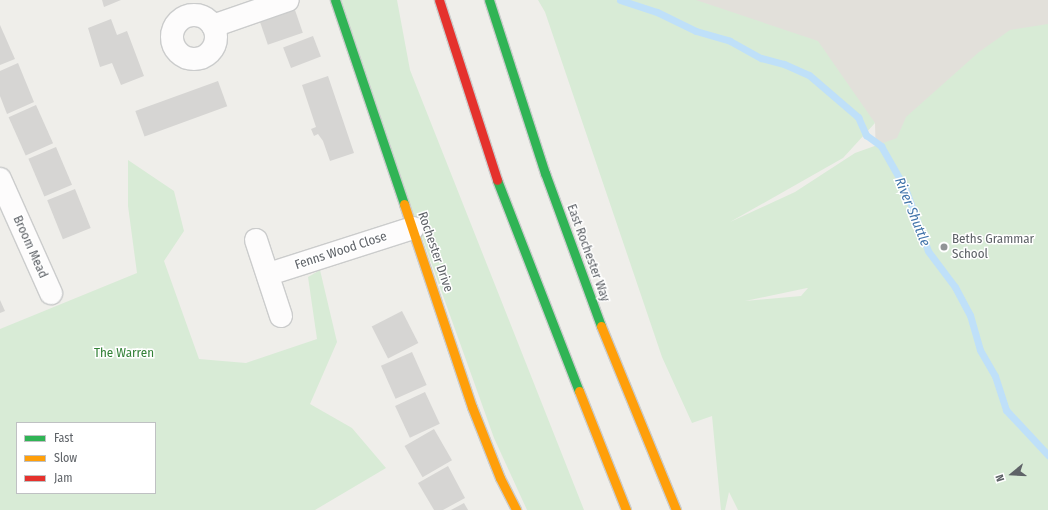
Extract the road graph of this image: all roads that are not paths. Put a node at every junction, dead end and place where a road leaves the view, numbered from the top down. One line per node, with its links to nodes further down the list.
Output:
1 (288, 0): 5 (street)
2 (335, 0): 7 (main road, Rochester Drive)
3 (439, 0): 13 (main road)
4 (489, 0): 14 (main road, East Rochester Way)
5 (213, 26)
6 (0, 179): 10 (street, Broom Mead)
7 (413, 228): 9 (street, Fenns Wood Close); 12 (main road, Rochester Drive)
8 (256, 240): 9 (street)
9 (269, 274): 11 (street)
10 (51, 293)
11 (281, 316)
12 (516, 510)
13 (626, 510)
14 (676, 510)

